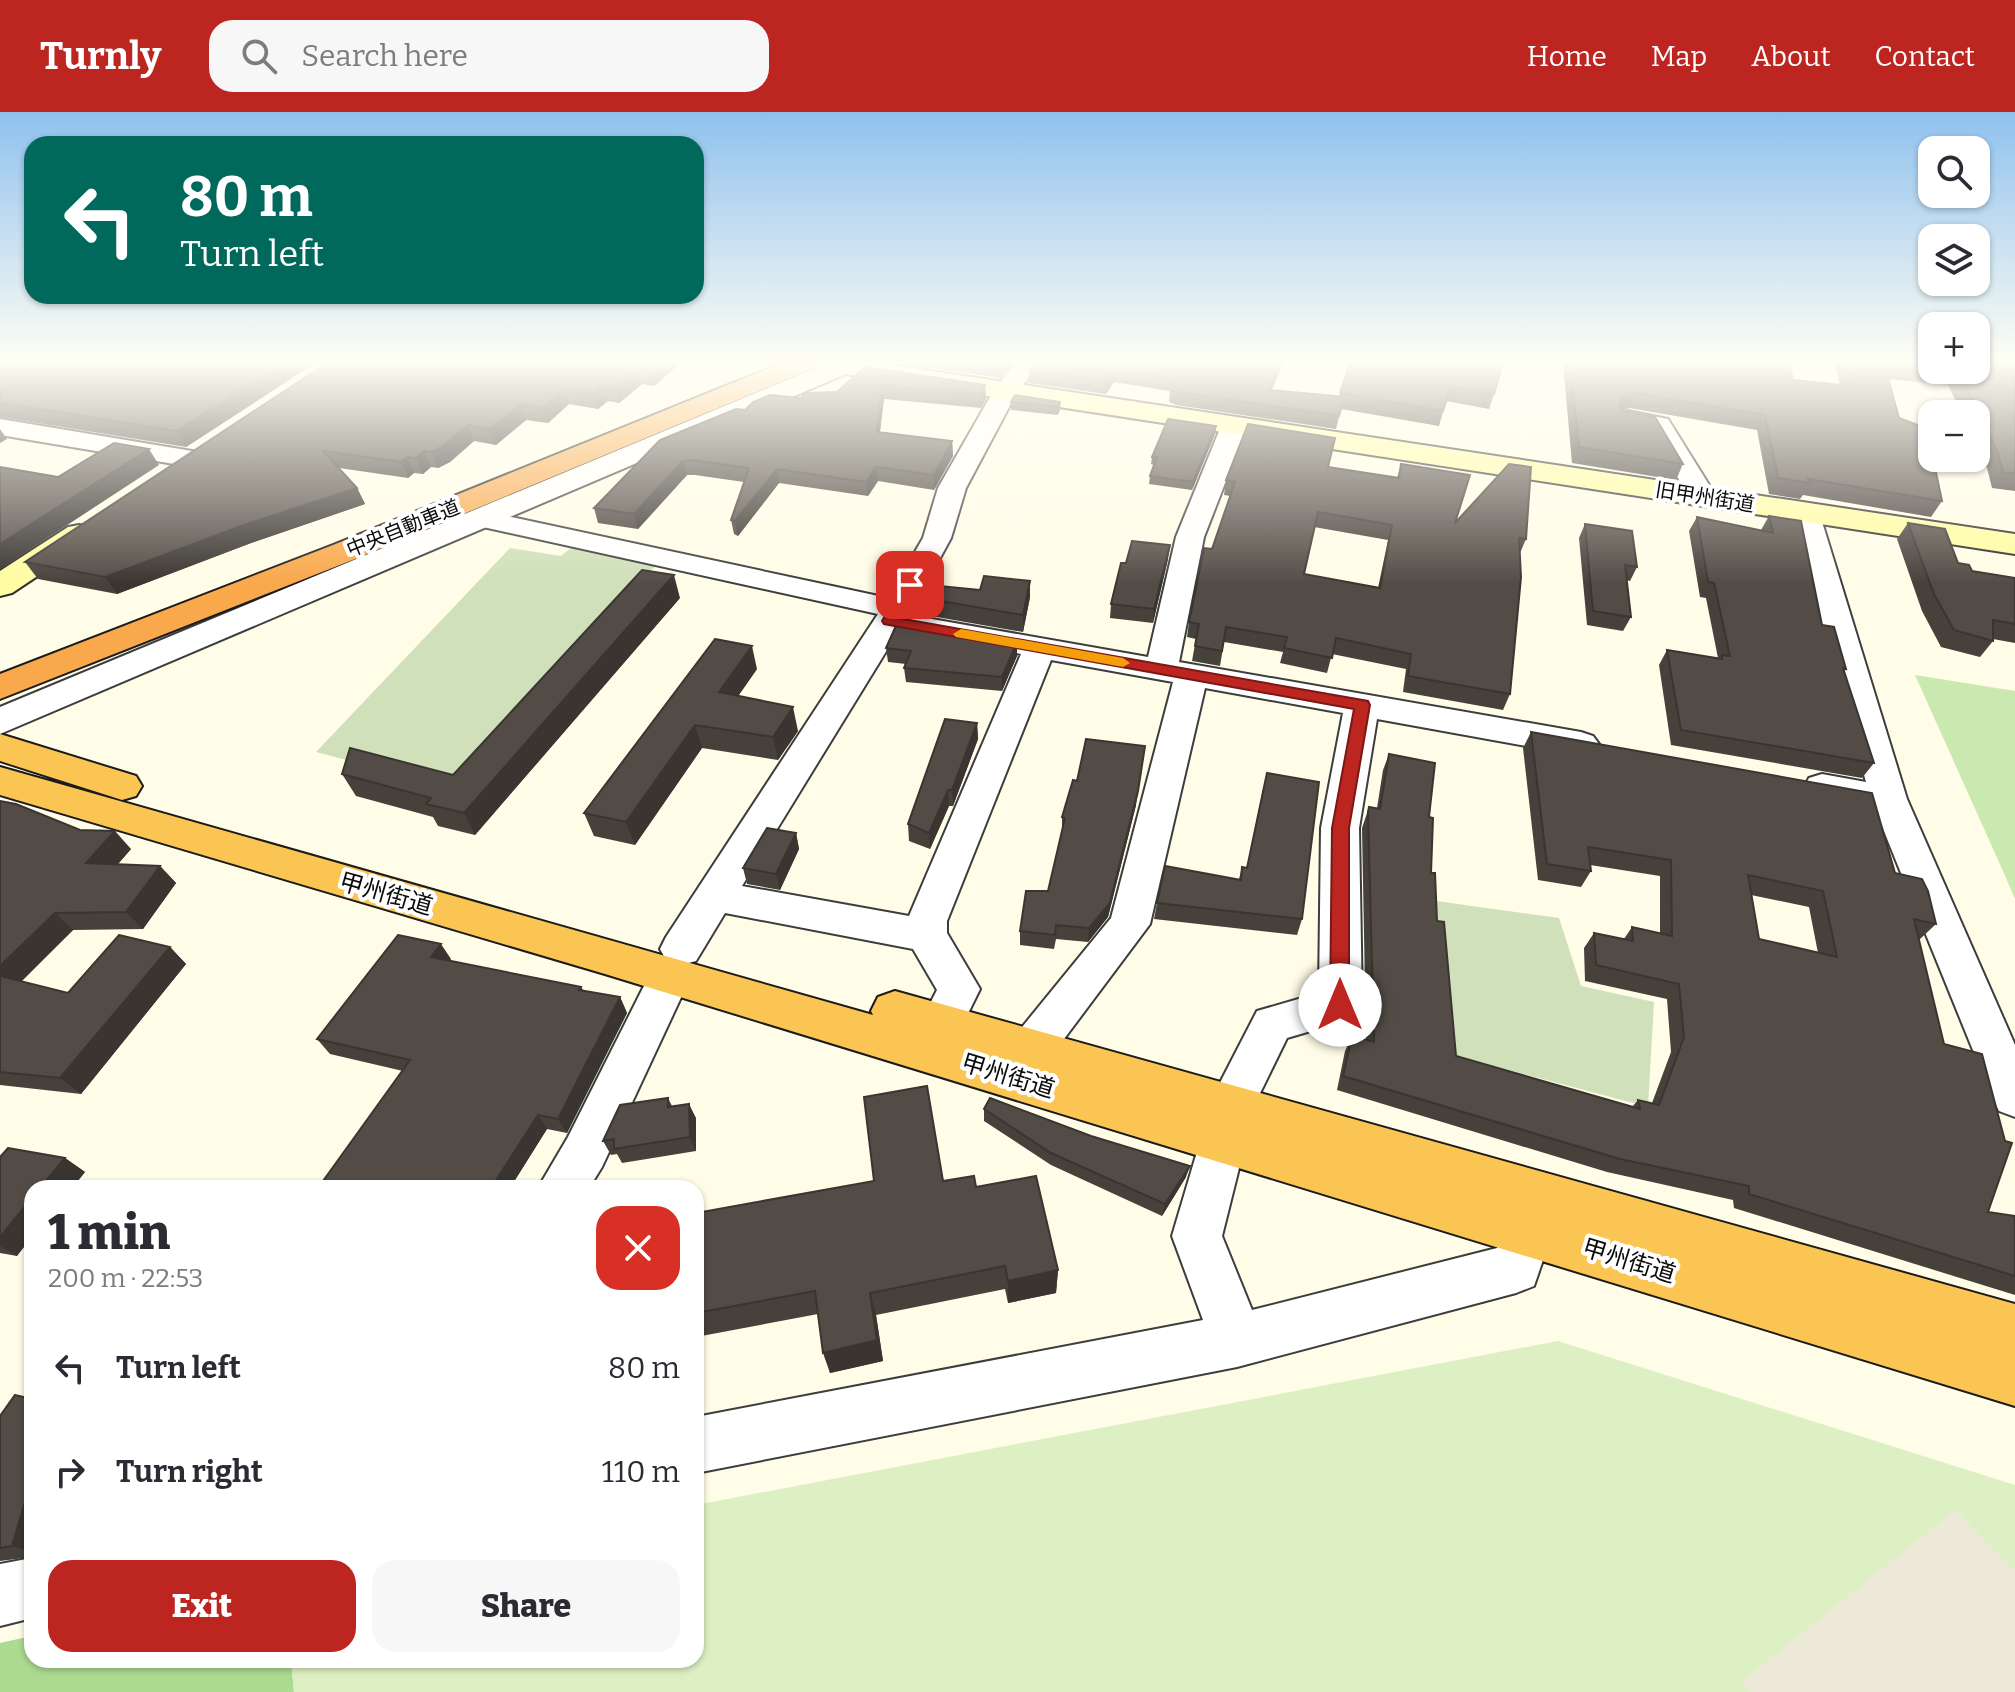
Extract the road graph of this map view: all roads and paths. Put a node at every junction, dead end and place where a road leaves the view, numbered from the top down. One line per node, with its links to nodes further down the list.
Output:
1 (83, 437): 9 (street)
2 (567, 437): 20 (highway, 中央自動車道)
3 (625, 437): 16 (highway, 中央自動車道)
4 (672, 437): 14 (street)
5 (980, 437): 18 (street)
6 (1230, 437): 21 (street)
7 (1318, 437): 11 (main road, 旧甲州街道)
8 (1667, 437): 11 (street)
9 (205, 451): 10 (main road)
10 (154, 484)
11 (1702, 496): 12 (main road, 旧甲州街道)
12 (1805, 512): 15 (main road, 旧甲州街道); 30 (street)
13 (102, 518): 17 (main road)
14 (483, 519): 18 (street); 25 (street)
15 (2015, 544)
16 (344, 552): 22 (highway, 中央自動車道); 23 (highway)
17 (0, 586)
18 (893, 615): 19 (street); 31 (street)
19 (1040, 648): 21 (street); 32 (street)
20 (0, 655)
21 (1176, 672): 24 (street); 35 (street)
22 (0, 687)
23 (0, 701)
24 (1362, 705): 27 (street); 37 (street)
25 (0, 721)
26 (0, 747): 33 (highway, 甲州街道)
27 (1610, 749)
28 (0, 781): 33 (highway, 甲州街道)
29 (1796, 783): 30 (street)
30 (1889, 799): 36 (street)
31 (716, 896): 32 (street); 33 (street)
32 (926, 935): 34 (street)
33 (675, 962): 34 (highway, 甲州街道); 37 (highway, 甲州街道); 38 (street)
34 (941, 1025): 35 (highway, 甲州街道)
35 (1030, 1050): 37 (highway, 甲州街道)
36 (2015, 1097)
37 (1227, 1123): 39 (highway, 甲州街道); 40 (highway, 甲州街道); 41 (street)
38 (567, 1180)
39 (1528, 1231): 41 (street); 42 (highway, 甲州街道)
40 (2015, 1333)
41 (1237, 1340): 43 (street)
42 (2015, 1376)
43 (704, 1443)
44 (24, 1590): 45 (street)
45 (0, 1595)

